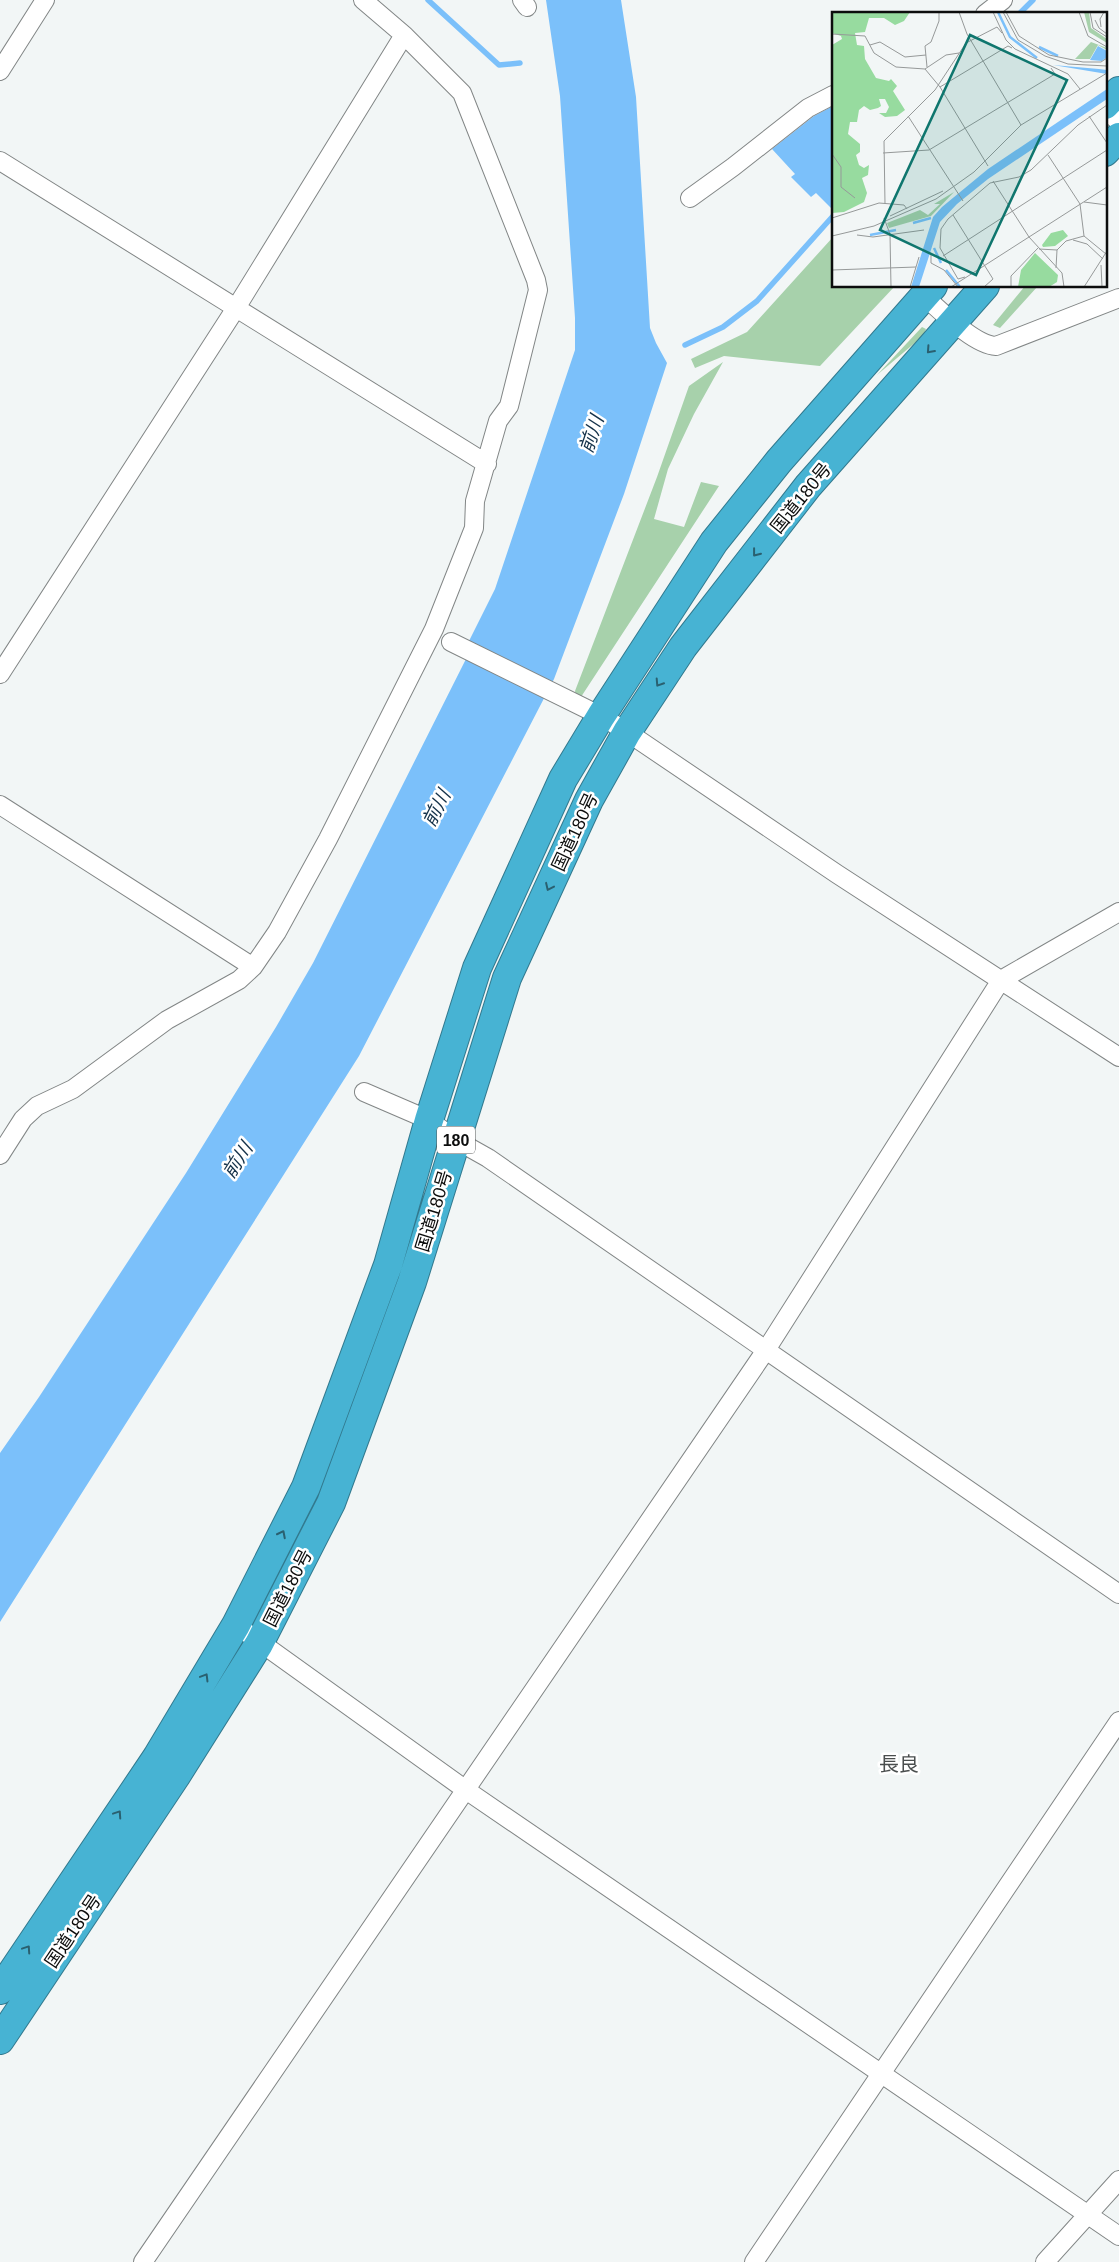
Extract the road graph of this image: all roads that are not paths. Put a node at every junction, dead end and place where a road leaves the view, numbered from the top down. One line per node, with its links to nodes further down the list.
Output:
1 (45, 0): 6 (street)
2 (363, 0): 5 (street)
3 (1004, 5): 4 (street)
4 (989, 12)
5 (404, 36): 19 (street); 21 (street)
6 (0, 71)
7 (1119, 91): 9 (highway)
8 (832, 96): 15 (street)
9 (1106, 104)
10 (1106, 110): 11 (street)
11 (1119, 122)
12 (1119, 137): 13 (highway)
13 (1106, 151)
14 (0, 162): 19 (street)
15 (690, 198)
16 (983, 288): 20 (highway, 国道180号 / 180)
17 (928, 291): 20 (street); 24 (highway, 国道180号 / 180)
18 (1119, 298): 20 (street)
19 (236, 308): 21 (street); 23 (street)
20 (955, 323): 25 (highway, 国道180号 / 180, one-way to 25)
21 (487, 464): 28 (street)
22 (454, 643): 24 (street)
23 (0, 674)
24 (601, 716): 25 (street); 32 (highway, 国道180号 / 180)
25 (627, 732): 29 (street); 33 (highway, 国道180号 / 180, one-way to 33)
26 (0, 805): 28 (street)
27 (1119, 912): 29 (street)
28 (253, 967): 34 (street)
29 (1001, 980): 30 (street); 35 (street)
30 (1119, 1057)
31 (364, 1092): 32 (street)
32 (429, 1120): 33 (street); 37 (highway, 国道180号 / 180, one-way to 32)
33 (456, 1140): 35 (street); 38 (highway, 国道180号 / 180)
34 (0, 1155)
35 (766, 1350): 36 (street); 40 (street)
36 (1119, 1594)
37 (236, 1626): 38 (street); 41 (highway, 国道180号 / 180, one-way to 37)
38 (259, 1644): 40 (street); 42 (highway, 国道180号 / 180)
39 (1119, 1721): 43 (street)
40 (466, 1790): 43 (street); 47 (street)
41 (0, 1990)
42 (0, 2040)
43 (881, 2074): 45 (street); 48 (street)
44 (1119, 2180): 45 (street)
45 (1088, 2216): 46 (street); 49 (street)
46 (1119, 2236)
47 (143, 2262)
48 (754, 2262)
49 (1046, 2262)

